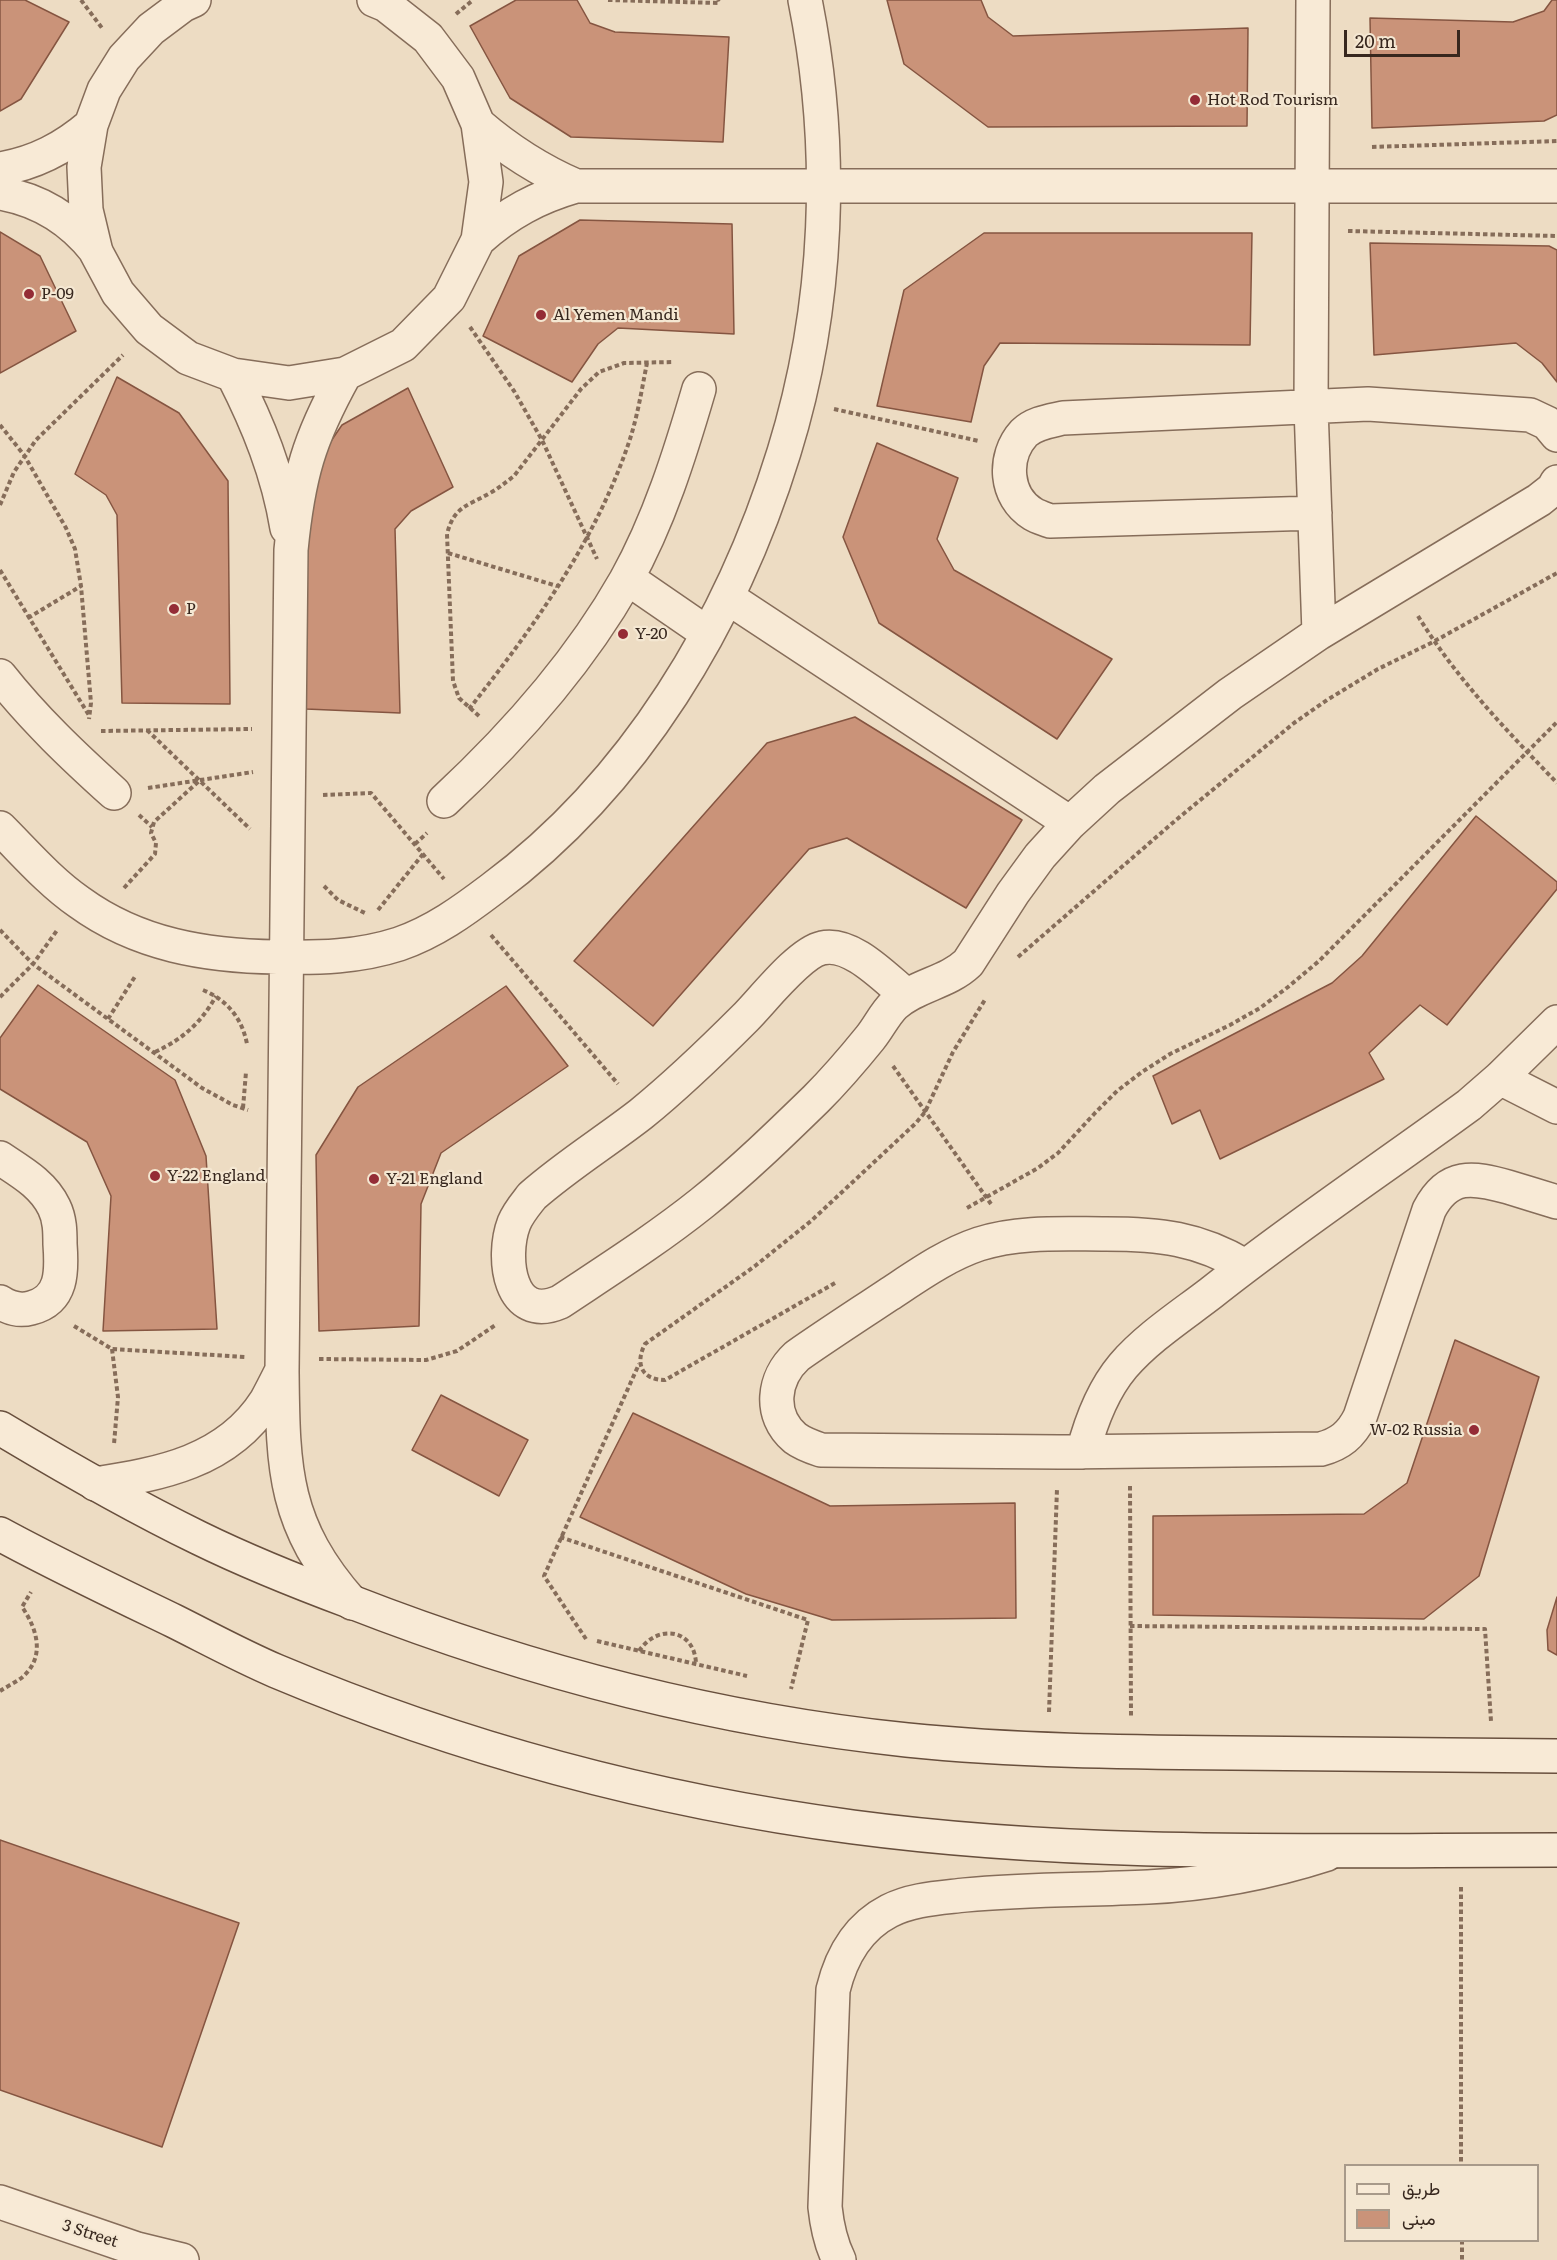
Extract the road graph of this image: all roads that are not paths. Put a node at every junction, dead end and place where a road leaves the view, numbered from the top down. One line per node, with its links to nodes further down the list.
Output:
1 (194, 0): 6 (street)
2 (374, 0): 5 (street)
3 (805, 0): 8 (street)
4 (1313, 0): 10 (street)
5 (478, 124): 9 (street); 13 (street)
6 (91, 125): 7 (street); 14 (street)
7 (0, 169)
8 (823, 185): 9 (street); 10 (street); 24 (street)
9 (576, 186): 13 (street)
10 (1312, 186): 11 (street); 18 (street)
11 (1557, 186)
12 (0, 193): 14 (street)
13 (478, 240): 15 (street)
14 (96, 252): 16 (street)
15 (345, 374): 16 (street); 22 (street)
16 (233, 375): 22 (street)
17 (699, 389): 23 (street)
18 (1311, 407): 19 (street); 21 (street); 21 (street)
19 (1557, 435)
20 (1557, 482): 26 (street)
21 (1315, 513): 26 (street)
22 (291, 550): 32 (street)
23 (621, 588): 25 (street); 29 (street)
24 (727, 597): 25 (street); 30 (street)
25 (707, 633): 32 (street)
26 (1318, 633): 30 (street)
27 (0, 676): 28 (street)
28 (114, 793)
29 (444, 801)
30 (1070, 823): 33 (street)
31 (0, 828): 32 (street)
32 (286, 957): 41 (street)
33 (906, 995): 33 (street)
34 (1557, 1022): 35 (street)
35 (1500, 1078): 36 (street); 39 (street)
36 (1557, 1107)
37 (0, 1158): 40 (street)
38 (1557, 1202): 43 (street)
39 (1245, 1266): 43 (street); 43 (street)
40 (0, 1302)
41 (282, 1365): 44 (street); 46 (street)
42 (0, 1428): 44 (street)
43 (1071, 1452)
44 (95, 1484): 46 (street)
45 (0, 1534): 49 (street)
46 (352, 1603): 47 (street)
47 (1557, 1756)
48 (1557, 1850): 49 (street)
49 (1330, 1853): 52 (street)
50 (0, 2202): 51 (street, 3 Street)
51 (182, 2260)
52 (839, 2260)

